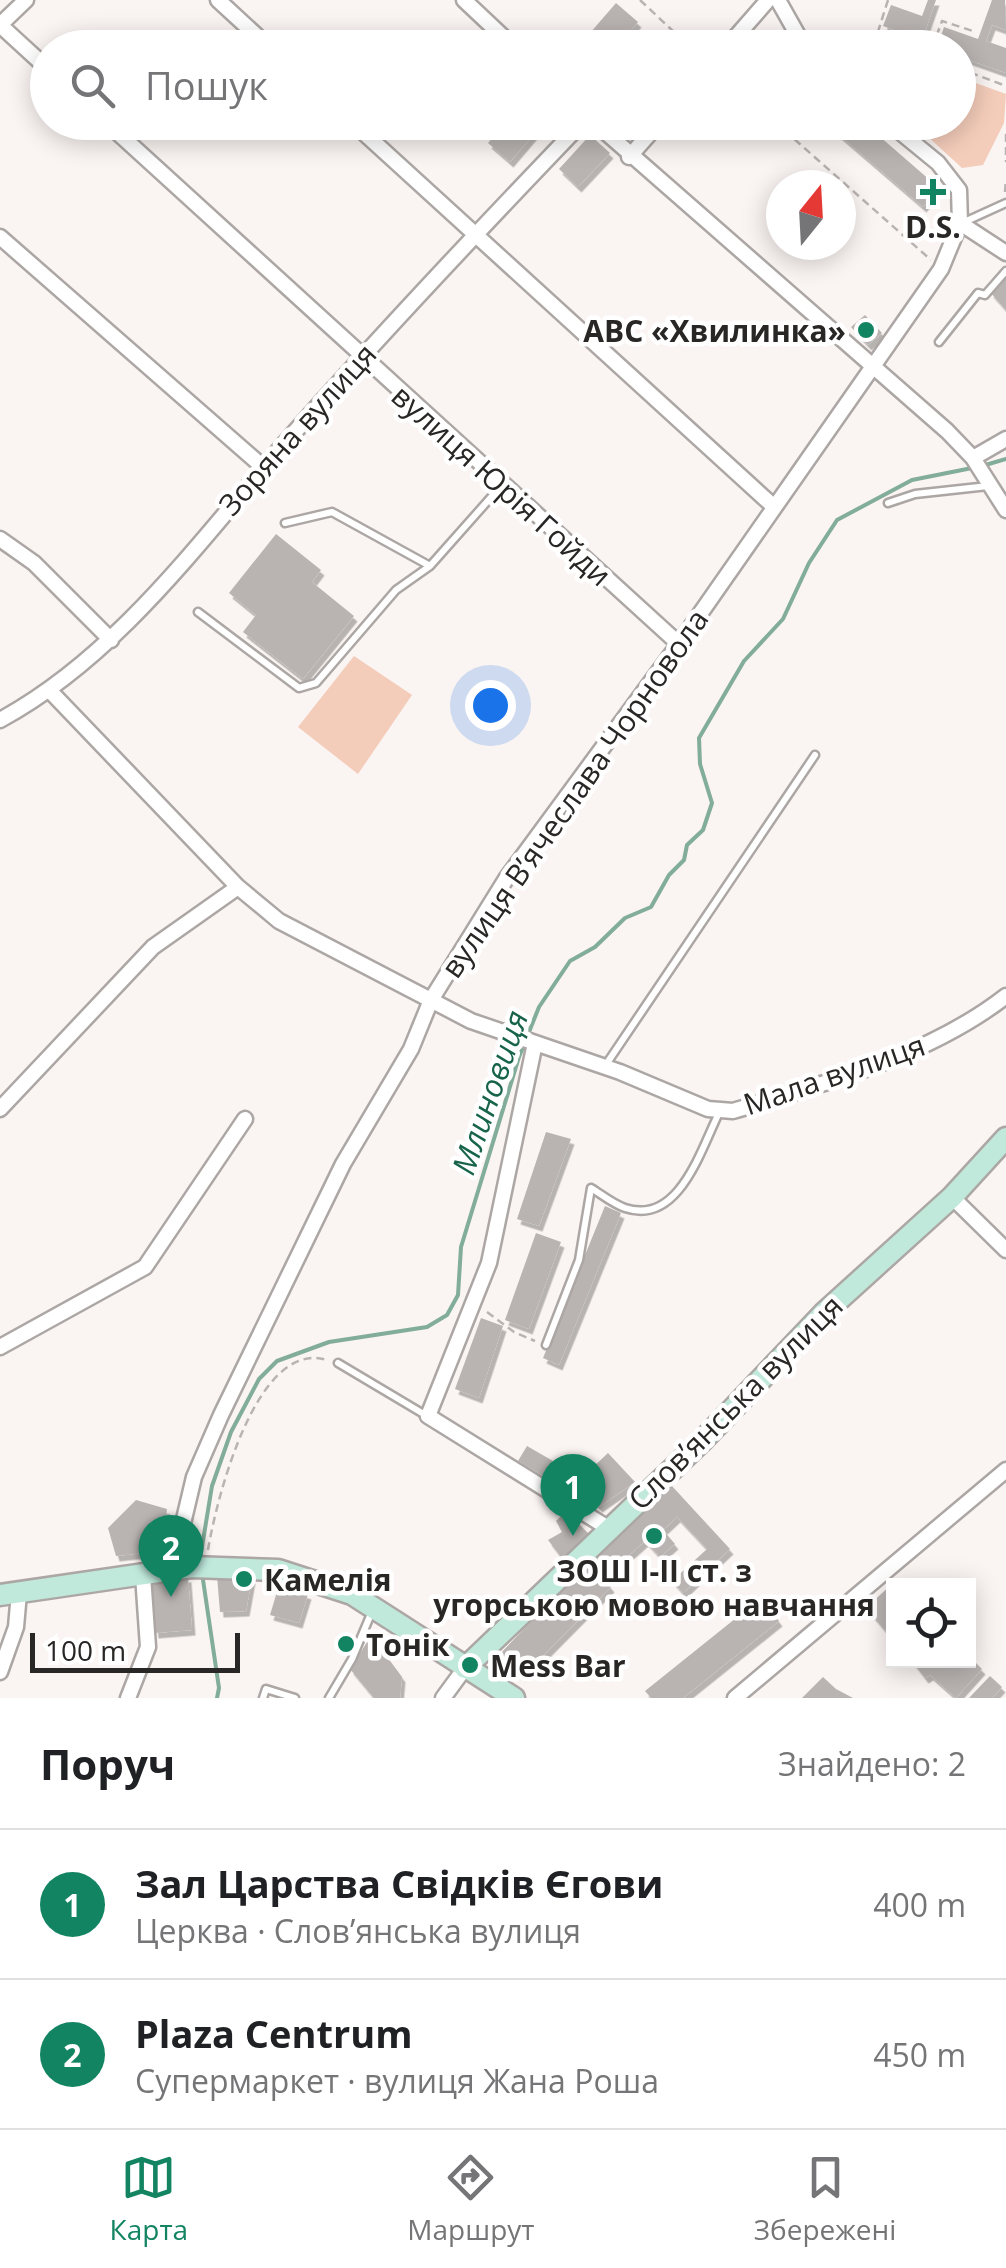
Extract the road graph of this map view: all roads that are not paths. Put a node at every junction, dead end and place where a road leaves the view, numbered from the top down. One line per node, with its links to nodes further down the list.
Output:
1 (26, 0): 6 (street)
2 (218, 0): 7 (street)
3 (464, 0): 8 (street)
4 (768, 0): 9 (street)
5 (778, 0): 10 (street)
6 (0, 25): 11 (street)
7 (250, 30)
8 (496, 30)
9 (742, 30)
10 (794, 30)
11 (30, 52)
12 (125, 140): 26 (street, вулиця Юрія Гойди)
13 (371, 140): 21 (street)
14 (566, 140): 21 (street, Зоряна вулиця)
15 (613, 140): 18 (street)
16 (645, 140): 18 (street)
17 (908, 140): 20 (street)
18 (630, 157): 27 (street)
19 (1006, 203): 20 (lane)
20 (960, 224): 23 (street); 27 (street, вулиця Вʼячеслава Чорновола)
21 (474, 236): 26 (street, Зоряна вулиця); 34 (street)
22 (0, 237): 30 (street)
23 (1006, 253)
24 (1006, 271): 25 (lane)
25 (939, 342)
26 (360, 358): 30 (street, Зоряна вулиця); 32 (street, вулиця Юрія Гойди)
27 (874, 368): 29 (street); 34 (street, вулиця Вʼячеслава Чорновола)
28 (1006, 439): 29 (street)
29 (973, 458): 31 (street)
30 (263, 467): 40 (street, Зоряна вулиця)
31 (988, 483): 33 (lane); 35 (street)
32 (502, 485): 38 (lane); 41 (street, вулиця Юрія Гойди)
33 (888, 503)
34 (772, 505): 41 (street, вулиця Вʼячеслава Чорновола)
35 (1006, 510)
36 (285, 523): 38 (lane)
37 (0, 539): 40 (street)
38 (430, 566): 39 (lane)
39 (198, 612)
40 (111, 640): 42 (street, Зоряна вулиця)
41 (680, 644): 47 (street, вулиця Вʼячеслава Чорновола)
42 (51, 692): 43 (street, Зоряна вулиця); 45 (street, Мала вулиця)
43 (0, 720)
44 (815, 755): 49 (lane)
45 (238, 887): 47 (street, Мала вулиця); 50 (street)
46 (1006, 996): 51 (street, Мала вулиця)
47 (431, 1000): 48 (street, Мала вулиця); 62 (street, вулиця Вʼячеслава Чорновола)
48 (535, 1043): 49 (street, Мала вулиця); 59 (street)
49 (604, 1067): 51 (street, Мала вулиця)
50 (0, 1109)
51 (720, 1112): 56 (lane)
52 (245, 1119): 57 (street)
53 (1006, 1138): 54 (street, Словʼянська вулиця)
54 (952, 1197): 55 (street); 61 (street, Словʼянська вулиця)
55 (1006, 1250)
56 (546, 1345)
57 (0, 1347)
58 (338, 1364): 59 (lane)
59 (428, 1416): 61 (street)
60 (1006, 1470): 74 (street)
61 (608, 1528): 66 (street, Словʼянська вулиця)
62 (197, 1563): 63 (street); 65 (street)
63 (144, 1576): 64 (street); 68 (street)
64 (9, 1594): 67 (street)
65 (373, 1608): 66 (street); 71 (lane)
66 (465, 1668): 72 (street); 73 (street)
67 (0, 1672)
68 (128, 1698)
69 (263, 1698): 70 (lane)
70 (295, 1698)
71 (329, 1698)
72 (443, 1698)
73 (514, 1698)
74 (735, 1698)

